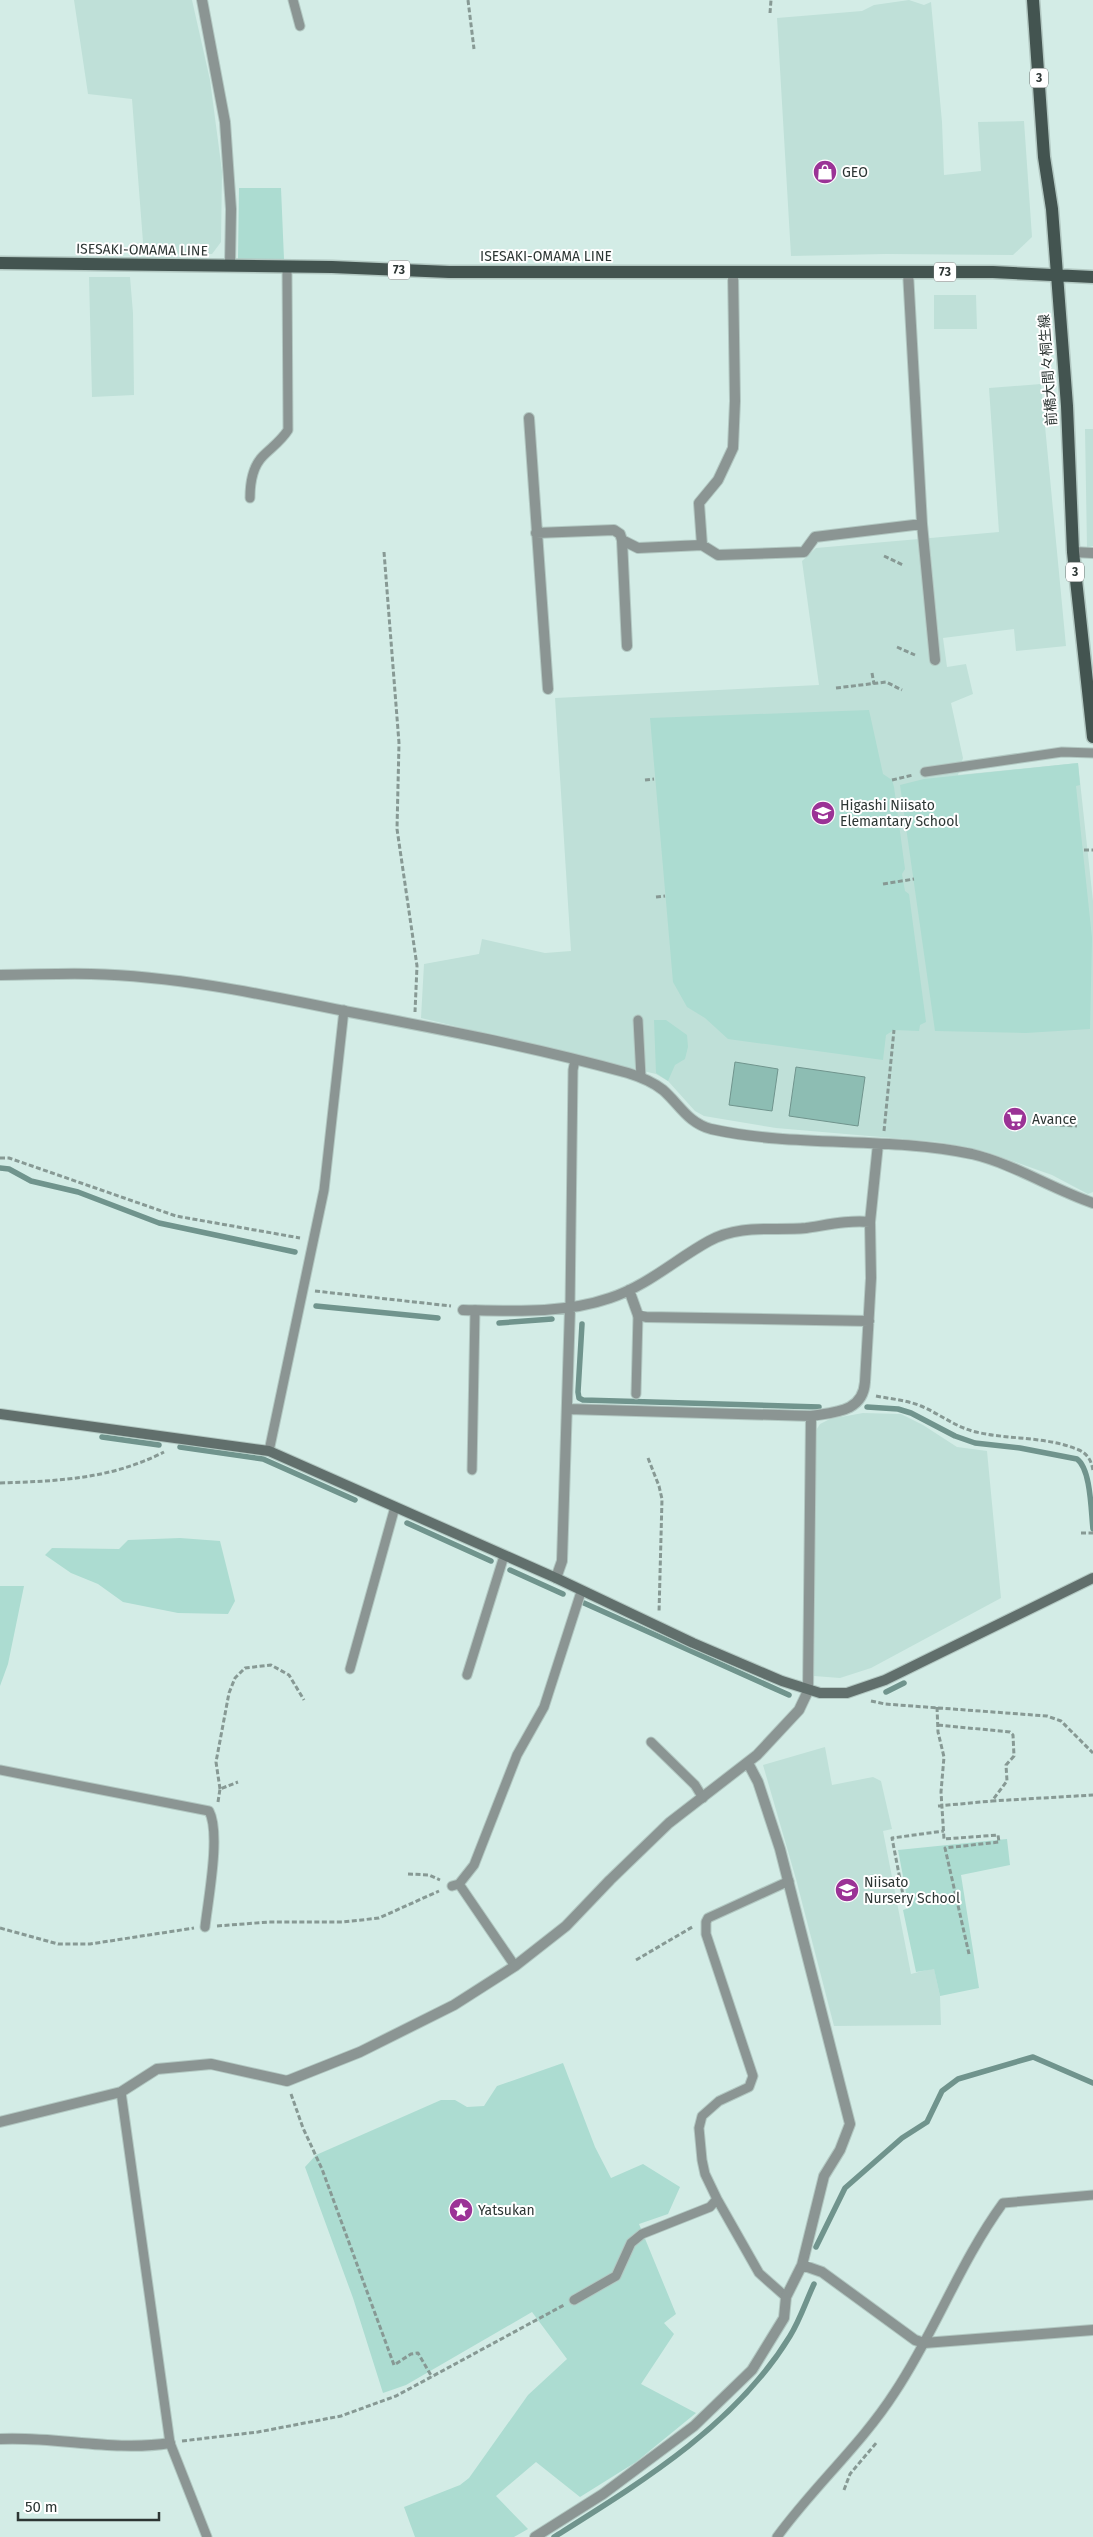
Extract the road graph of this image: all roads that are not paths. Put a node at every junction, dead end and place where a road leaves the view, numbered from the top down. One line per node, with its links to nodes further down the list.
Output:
1 (202, 0): 6 (street)
2 (293, 0): 4 (lane)
3 (1033, 0): 10 (main road, 前橋大間々桐生線 / 3)
4 (300, 26)
5 (0, 263): 6 (main road, ISESAKI-OMAMA LINE / 73)
6 (230, 266): 7 (main road, ISESAKI-OMAMA LINE / 73)
7 (287, 267): 8 (main road, ISESAKI-OMAMA LINE / 73); 13 (lane)
8 (733, 271): 9 (main road, ISESAKI-OMAMA LINE / 73); 17 (street)
9 (908, 272): 10 (main road, ISESAKI-OMAMA LINE / 73); 14 (street)
10 (1056, 274): 11 (main road, ISESAKI-OMAMA LINE / 73); 18 (main road, 前橋大間々桐生線 / 3)
11 (1093, 277)
12 (529, 418): 15 (street)
13 (250, 498)
14 (922, 524): 17 (street); 21 (street)
15 (536, 533): 16 (street); 22 (street)
16 (622, 540): 17 (street); 20 (street)
17 (702, 545)
18 (1072, 552): 19 (street); 23 (main road, 前橋大間々桐生線 / 3)
19 (1093, 553)
20 (627, 646)
21 (935, 660)
22 (548, 689)
23 (1093, 737)
24 (1093, 753): 25 (lane)
25 (925, 772)
26 (0, 975): 27 (street)
27 (344, 1010): 29 (street); 44 (lane)
28 (638, 1020): 30 (lane)
29 (575, 1060): 30 (street); 35 (lane)
30 (641, 1077): 31 (street)
31 (878, 1144): 32 (street); 33 (street)
32 (1093, 1203)
33 (870, 1222): 34 (street); 39 (street)
34 (629, 1290): 35 (street); 38 (street)
35 (570, 1308): 37 (street); 41 (street)
36 (463, 1310): 37 (street)
37 (475, 1310): 45 (lane)
38 (638, 1315): 39 (street); 40 (lane)
39 (869, 1321): 43 (street)
40 (636, 1394)
41 (568, 1409): 43 (street); 48 (street)
42 (0, 1414): 44 (street)
43 (811, 1416): 53 (street)
44 (269, 1451): 46 (street)
45 (472, 1470)
46 (395, 1507): 47 (street); 51 (lane)
47 (504, 1556): 48 (street); 52 (lane)
48 (556, 1578): 50 (street)
49 (1093, 1578): 53 (street)
50 (581, 1592): 53 (street); 60 (lane)
51 (350, 1669)
52 (467, 1675)
53 (808, 1691): 55 (street)
54 (650, 1742): 57 (lane)
55 (748, 1763): 57 (street); 58 (street)
56 (0, 1770): 59 (lane)
57 (703, 1798): 60 (street)
58 (788, 1881): 64 (lane); 65 (street)
59 (205, 1926)
60 (515, 1966): 61 (street)
61 (121, 2092): 62 (street); 71 (lane)
62 (0, 2122)
63 (1093, 2196): 69 (lane)
64 (716, 2199): 66 (lane); 67 (lane)
65 (802, 2265): 66 (street); 69 (street)
66 (786, 2297): 73 (street)
67 (574, 2300)
68 (1093, 2330): 69 (street)
69 (924, 2343): 74 (lane)
70 (0, 2439): 71 (street)
71 (170, 2443): 72 (lane)
72 (207, 2537)
73 (534, 2537)
74 (777, 2537)

